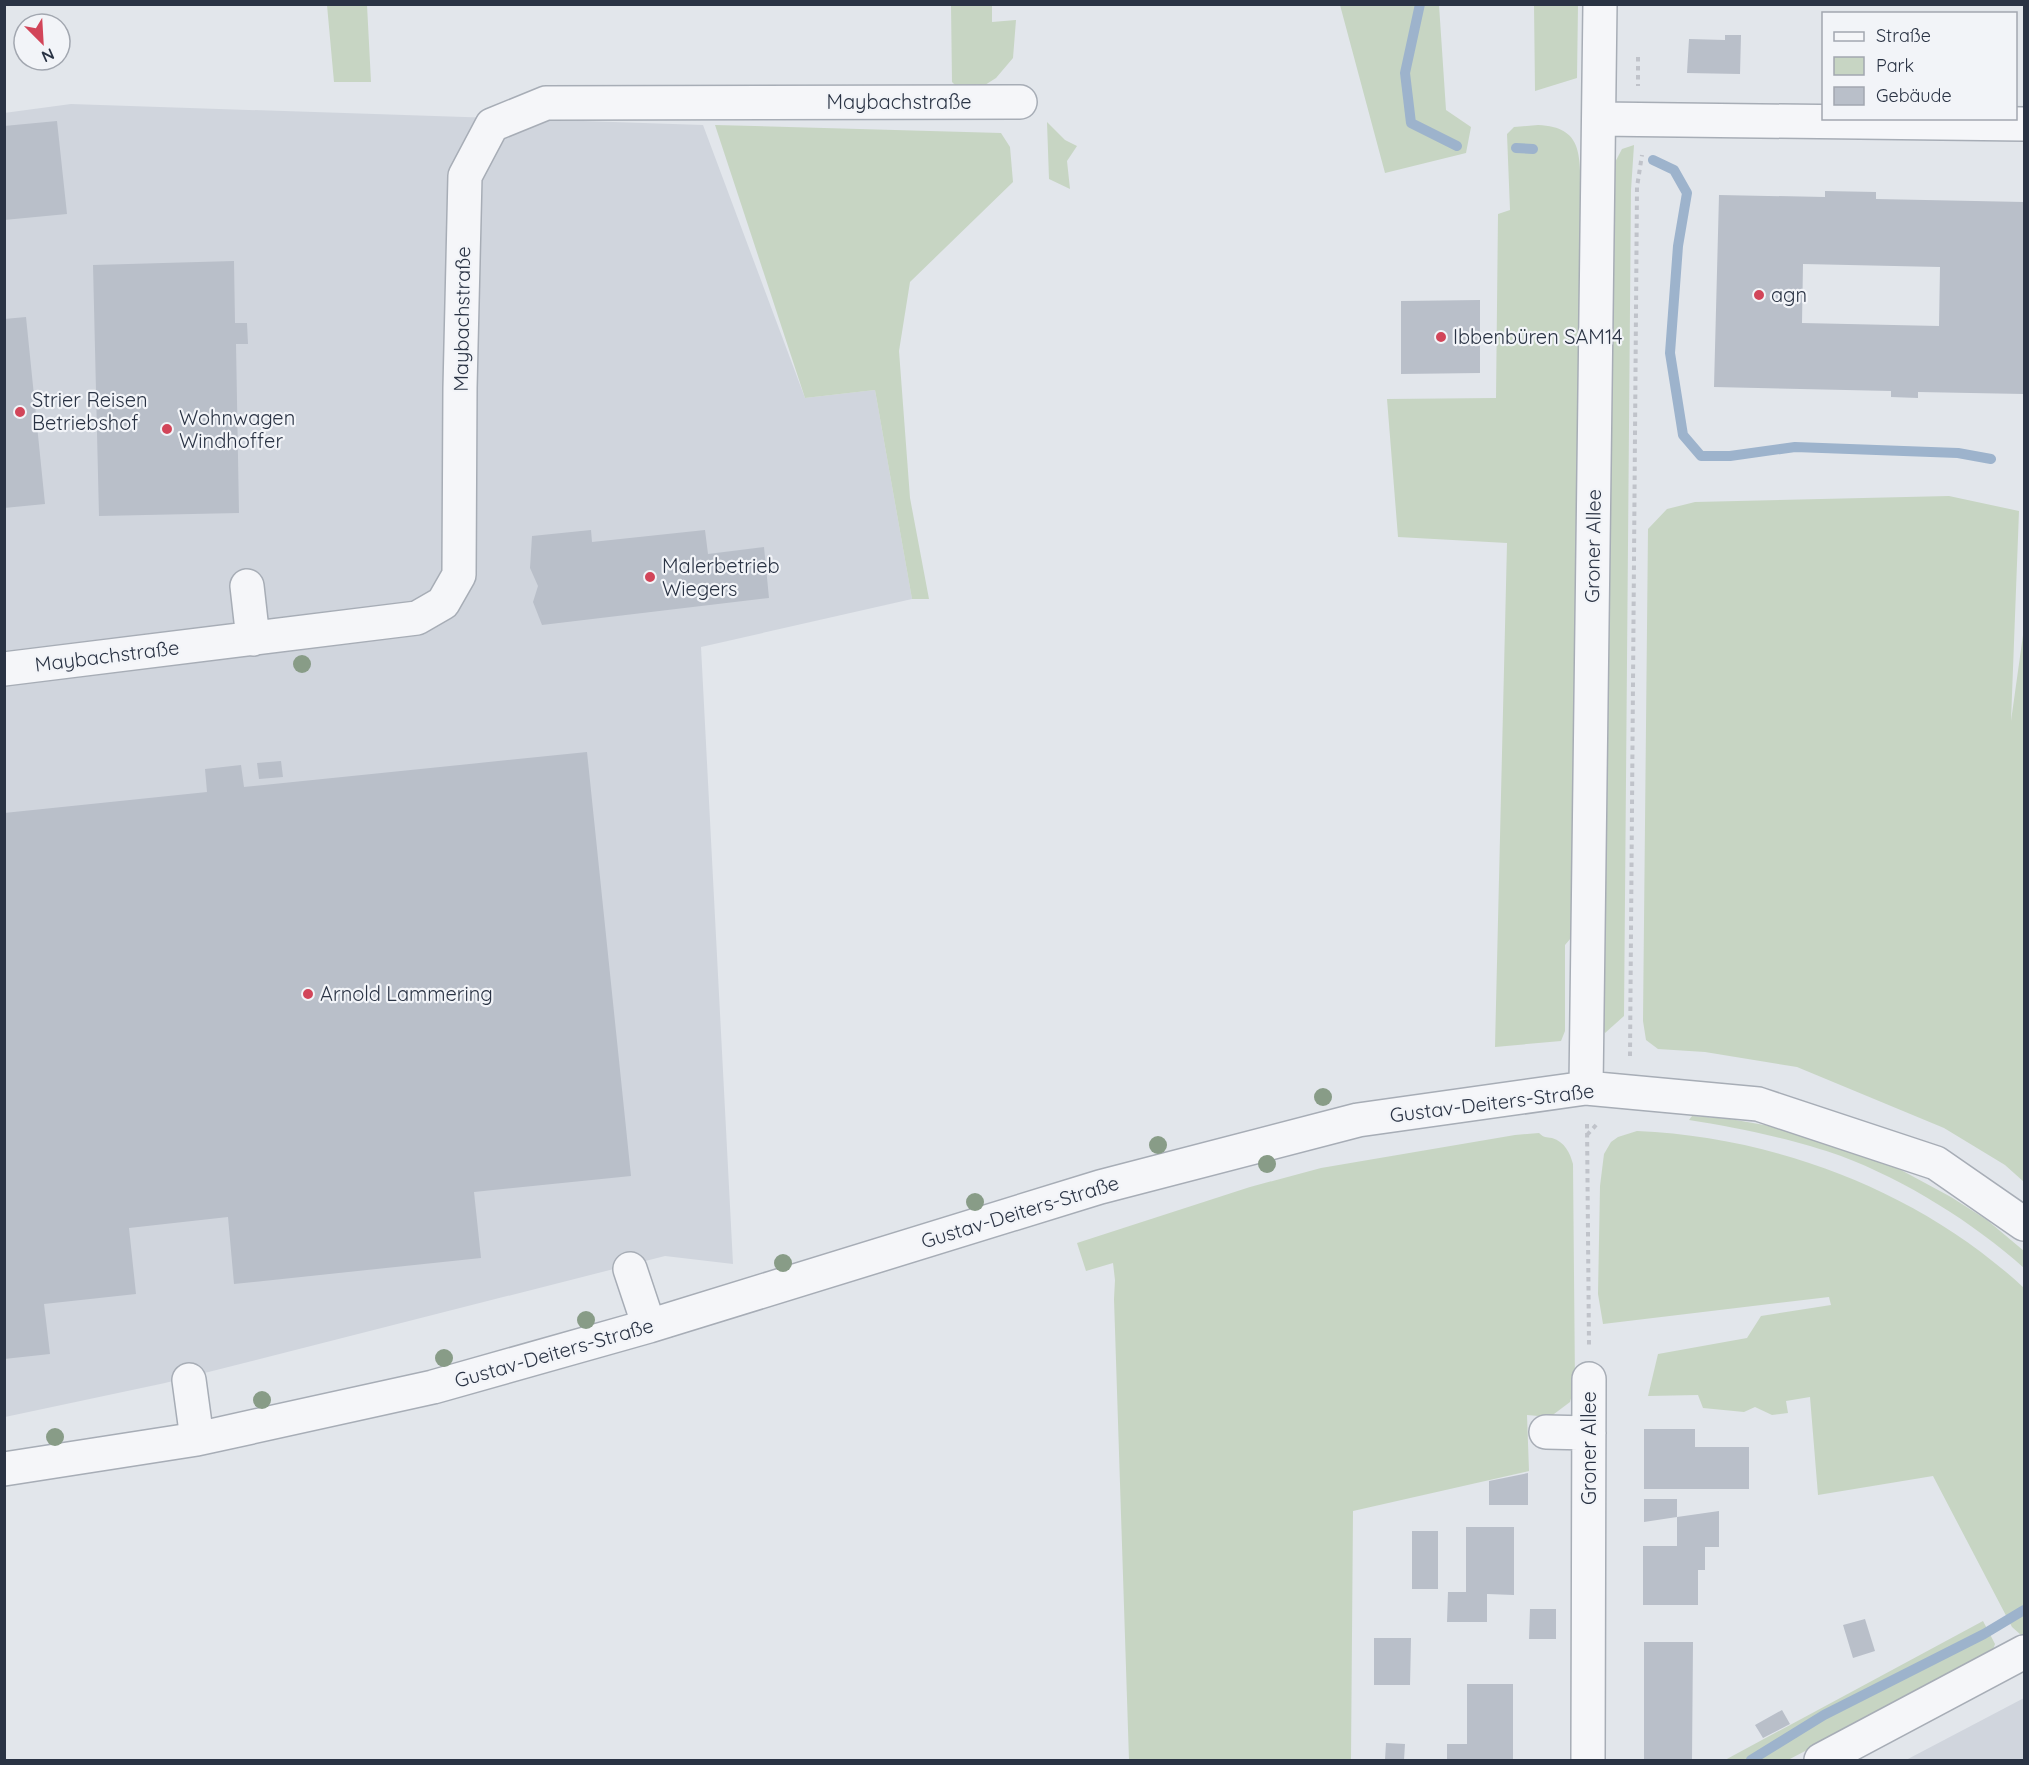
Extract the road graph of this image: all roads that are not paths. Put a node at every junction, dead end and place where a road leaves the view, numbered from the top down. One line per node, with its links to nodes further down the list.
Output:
1 (1600, 4): 3 (street, Groner Allee)
2 (1020, 102): 6 (street, Maybachstraße)
3 (1599, 119): 4 (street); 8 (street, Groner Allee)
4 (2025, 124)
5 (247, 586): 6 (street)
6 (253, 639): 7 (street, Maybachstraße)
7 (4, 669)
8 (1586, 1088): 9 (street, Gustav-Deiters-Straße); 11 (street, Gustav-Deiters-Straße)
9 (2025, 1224)
10 (630, 1269): 11 (street)
11 (649, 1326): 16 (street, Gustav-Deiters-Straße)
12 (1589, 1379): 15 (street, Groner Allee)
13 (189, 1380): 16 (street)
14 (1546, 1432): 15 (street)
15 (1589, 1433): 19 (street, Groner Allee)
16 (197, 1439): 17 (street, Gustav-Deiters-Straße)
17 (4, 1469)
18 (2025, 1652): 20 (street)
19 (1588, 1761)
20 (1821, 1761)

